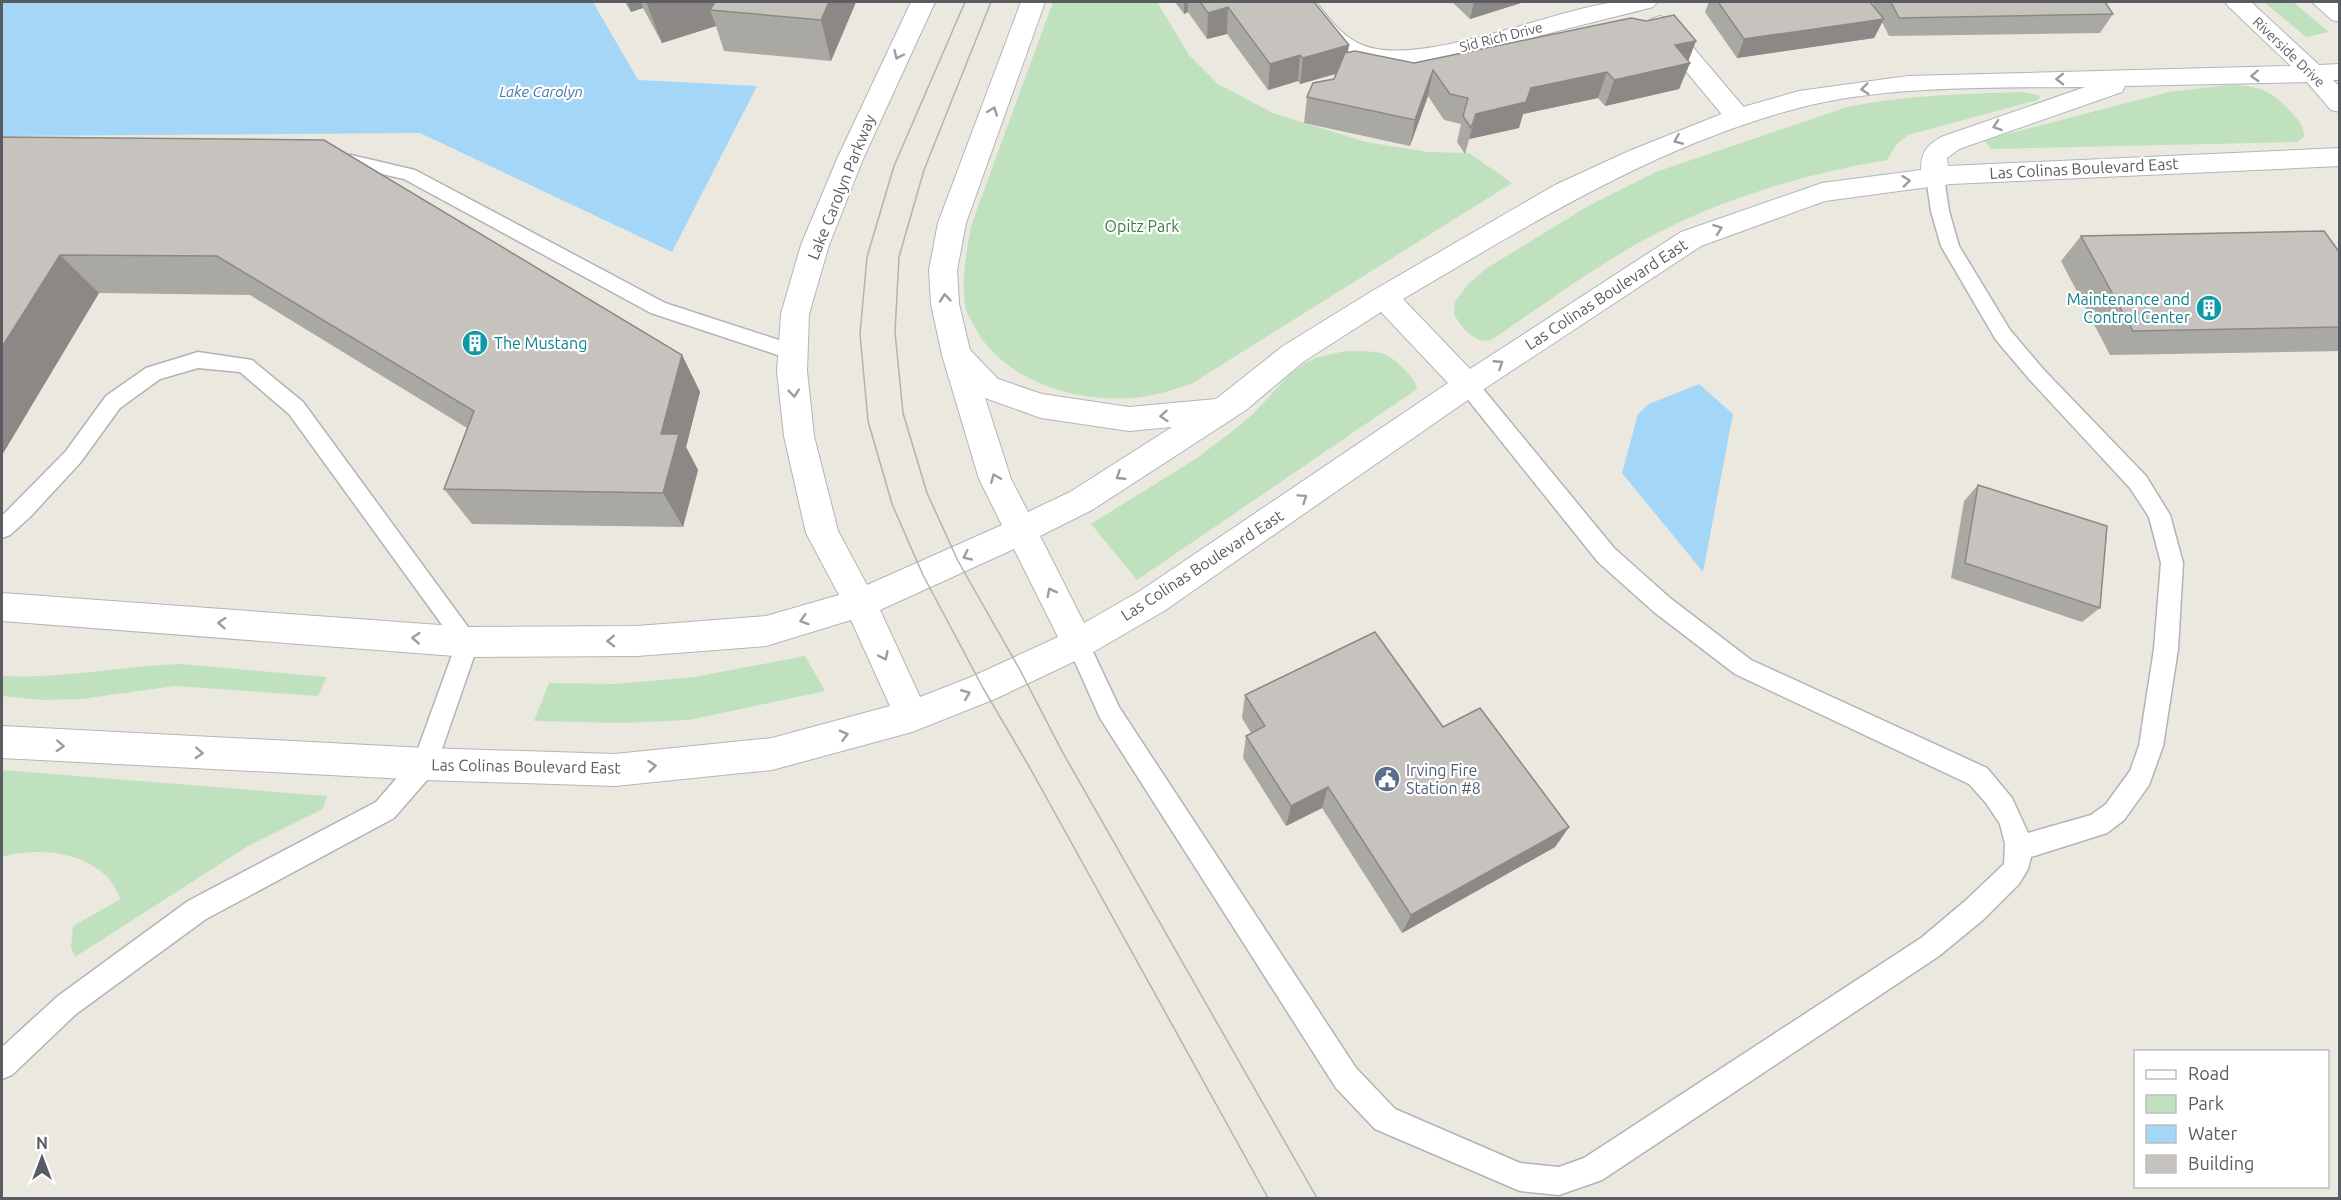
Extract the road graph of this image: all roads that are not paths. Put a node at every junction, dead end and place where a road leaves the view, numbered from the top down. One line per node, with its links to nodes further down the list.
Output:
1 (923, 2): 17 (main road, Lake Carolyn Parkway, one-way to 17)
2 (1033, 2): 18 (main road, one-way to 2)
3 (1304, 2): 4 (main road, Sid Rich Drive)
4 (1644, 2): 12 (main road)
5 (2237, 2): 9 (main road, Riverside Drive)
6 (2324, 2): 7 (main road)
7 (2340, 15)
8 (2340, 72): 9 (main road)
9 (2313, 73): 10 (main road, one-way to 10); 11 (main road, Riverside Drive)
10 (2131, 78): 12 (main road, one-way to 12); 15 (main road, one-way to 15)
11 (2340, 104)
12 (1738, 117): 16 (main road, one-way to 16)
13 (2340, 157): 15 (main road, Las Colinas Boulevard East)
14 (316, 161): 17 (lane)
15 (1935, 177): 19 (main road, Las Colinas Boulevard East, one-way to 15); 30 (lane)
16 (1384, 297): 19 (main road); 20 (main road)
17 (793, 352): 23 (main road, Lake Carolyn Parkway, one-way to 23)
18 (957, 355): 20 (main road, one-way to 18); 22 (main road, one-way to 18)
19 (1468, 385): 26 (main road, Las Colinas Boulevard East, one-way to 19); 30 (lane)
20 (1222, 411): 22 (main road, one-way to 22)
21 (2, 529): 25 (lane)
22 (1020, 531): 23 (main road, one-way to 23); 26 (main road, one-way to 22)
23 (860, 603): 25 (main road, one-way to 25); 27 (main road, Lake Carolyn Parkway, one-way to 27)
24 (2, 607): 25 (main road, one-way to 24)
25 (468, 642): 29 (lane)
26 (1078, 644): 27 (main road, Las Colinas Boulevard East, one-way to 26); 30 (lane)
27 (912, 716): 29 (main road, Las Colinas Boulevard East, one-way to 27)
28 (2, 742): 29 (main road, Las Colinas Boulevard East, one-way to 29)
29 (425, 764): 31 (lane)
30 (2019, 848)
31 (2, 1065)

